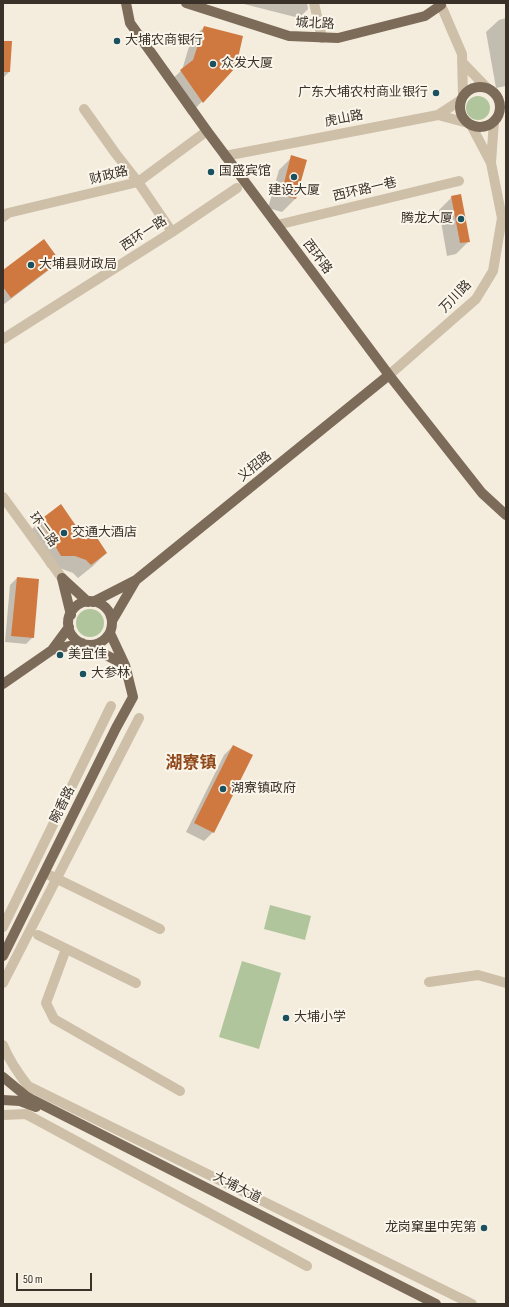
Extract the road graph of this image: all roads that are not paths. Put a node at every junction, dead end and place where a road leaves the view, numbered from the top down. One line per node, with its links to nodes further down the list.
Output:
1 (126, 3): 14 (main road, 西环路)
2 (186, 3): 5 (main road, 城北路)
3 (314, 3): 5 (street)
4 (442, 4): 5 (main road, 城北路); 6 (street)
5 (322, 38)
6 (462, 62): 7 (street); 9 (street)
7 (487, 88): 8 (main road); 9 (main road)
8 (501, 96): 12 (main road)
9 (462, 98): 11 (street); 13 (main road)
10 (84, 109): 18 (street)
11 (438, 115): 13 (street, 虎山路); 15 (street, 虎山路)
12 (500, 115): 13 (main road); 16 (street)
13 (470, 124): 16 (street)
14 (207, 132): 15 (main road, 西环路); 18 (street, 财政路)
15 (225, 156): 22 (main road, 西环路)
16 (491, 163): 21 (street)
17 (459, 181): 22 (street, 西环路一巷)
18 (138, 182): 20 (street, 财政路); 23 (street)
19 (237, 188): 23 (street, 西环一路)
20 (5, 212)
21 (505, 221): 25 (street, 万川路)
22 (277, 225): 25 (main road, 西环路)
23 (172, 232): 24 (street, 西环一路)
24 (3, 339)
25 (389, 375): 27 (main road, 西环路); 29 (main road, 义招路)
26 (3, 497): 28 (street, 环二路)
27 (506, 515)
28 (62, 578): 30 (main road); 31 (main road)
29 (136, 580): 30 (main road); 32 (main road)
30 (90, 602): 31 (main road); 32 (main road)
31 (71, 615): 33 (main road)
32 (112, 621): 34 (main road)
33 (69, 627): 35 (main road); 36 (main road)
34 (110, 633): 35 (main road); 37 (main road, 畹香路)
35 (84, 644): 36 (main road); 37 (main road)
36 (52, 650): 38 (main road)
37 (125, 664): 41 (main road, 畹香路)
38 (3, 684)
39 (111, 706): 43 (street)
40 (139, 718): 42 (street)
41 (44, 873): 42 (street); 47 (main road, 畹香路)
42 (56, 879): 44 (street); 49 (street)
43 (3, 927)
44 (160, 929)
45 (38, 935): 46 (street)
46 (66, 949): 50 (street); 54 (street)
47 (3, 956)
48 (429, 982): 51 (street)
49 (3, 983)
50 (136, 983)
51 (506, 983)
52 (3, 1045): 61 (street)
53 (3, 1077): 55 (main road)
54 (180, 1091)
55 (23, 1099): 56 (main road); 59 (main road, 大埔大道); 60 (main road, 大埔大道)
56 (3, 1100)
57 (3, 1115): 58 (street)
58 (307, 1266)
59 (427, 1304)
60 (436, 1304)
61 (472, 1304)

